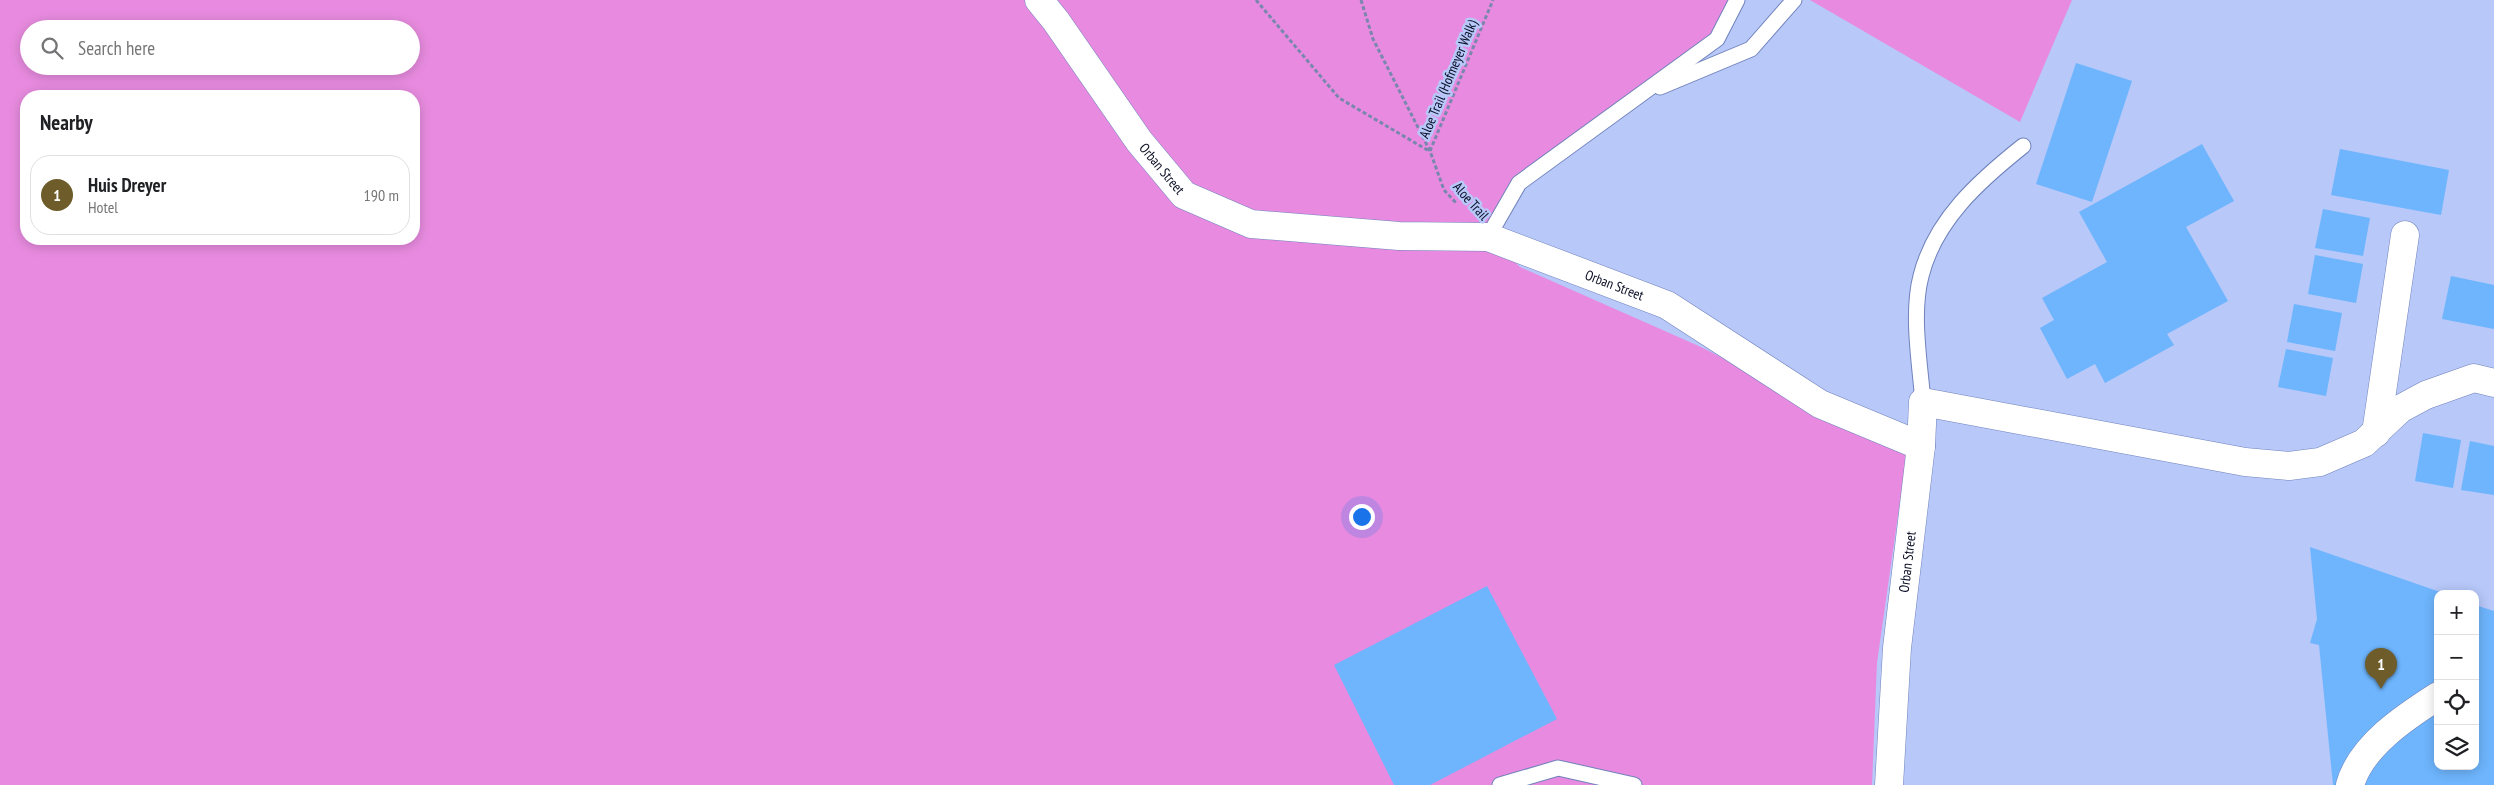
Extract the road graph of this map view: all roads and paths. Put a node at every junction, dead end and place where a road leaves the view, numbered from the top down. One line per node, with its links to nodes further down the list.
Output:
1 (1038, 0): 11 (street, Orban Street)
2 (1256, 0): 9 (path)
3 (1361, 0): 9 (path, Aloe Trail (Hofmeyer Walk))
4 (1493, 0): 9 (path, Aloe Trail (Hofmeyer Walk))
5 (1738, 0): 7 (lane)
6 (1794, 0): 7 (lane)
7 (1639, 96): 11 (lane)
8 (2023, 146): 13 (lane)
9 (1430, 151): 11 (path, Aloe Trail)
10 (2405, 235): 14 (street)
11 (1488, 237): 15 (street, Orban Street)
12 (2494, 383): 14 (street)
13 (1923, 402): 14 (street); 15 (street)
14 (2376, 433)
15 (1921, 446): 19 (street, Orban Street)
16 (2434, 699): 20 (street)
17 (1500, 785): 18 (lane)
18 (1634, 785)
19 (1889, 785)
20 (2350, 785)

